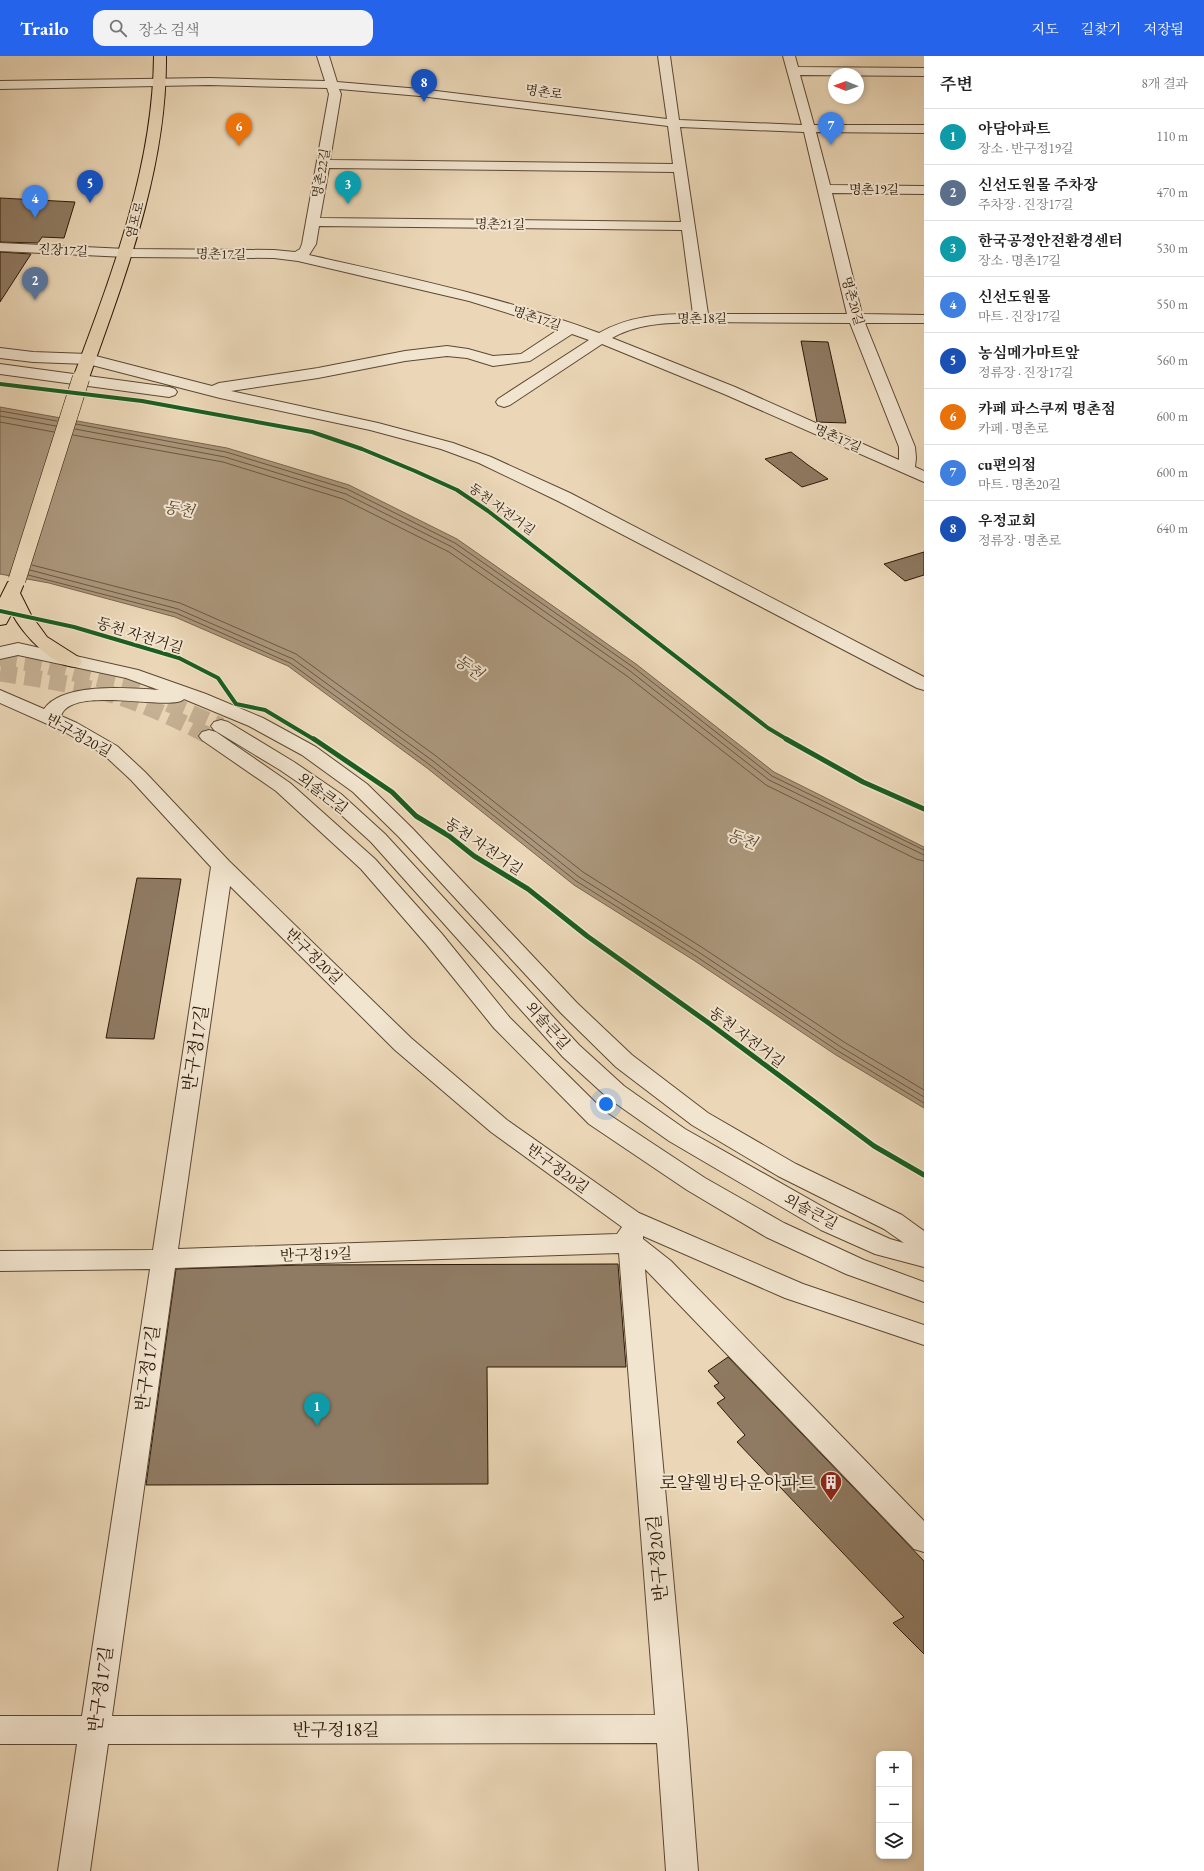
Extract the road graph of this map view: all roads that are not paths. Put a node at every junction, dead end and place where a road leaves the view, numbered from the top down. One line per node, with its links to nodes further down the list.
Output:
1 (160, 56): 7 (main road, 염포로)
2 (323, 56): 9 (street, 명촌22길)
3 (664, 56): 10 (street)
4 (789, 56): 5 (street, 명촌20길)
5 (794, 71): 6 (street); 11 (street, 명촌20길)
6 (924, 72)
7 (160, 82): 8 (street, 명촌로); 9 (street, 명촌로); 20 (main road, 염포로)
8 (0, 85)
9 (333, 85): 10 (street, 명촌로); 13 (street, 명촌22길)
10 (673, 123): 11 (street, 명촌로); 14 (street)
11 (809, 128): 12 (street, 명촌로); 15 (street, 명촌20길)
12 (924, 129)
13 (323, 164): 14 (street); 17 (street, 명촌22길)
14 (680, 168): 18 (street)
15 (824, 189): 16 (street, 명촌19길); 23 (street, 명촌20길)
16 (924, 190)
17 (313, 222): 18 (street, 명촌21길); 21 (street, 명촌22길)
18 (688, 226): 22 (street)
19 (0, 247): 20 (street, 진장17길)
20 (126, 253): 21 (street, 명촌17길); 28 (main road, 염포로)
21 (298, 257): 25 (street, 명촌17길)
22 (701, 318): 23 (street, 명촌18길); 26 (street, 명촌18길)
23 (856, 319): 24 (street, 명촌18길); 32 (street, 명촌20길)
24 (924, 319)
25 (571, 328): 26 (street, 명촌17길); 30 (street)
26 (600, 339): 31 (street, 명촌18길); 32 (street, 명촌17길)
27 (0, 353): 28 (street)
28 (88, 359): 30 (street); 34 (main road, 염포로, bridge)
29 (0, 369): 30 (street)
30 (206, 390): 38 (street)
31 (504, 402)
32 (906, 469): 33 (street, 명촌17길)
33 (924, 477)
34 (9, 587): 35 (main road); 37 (main road)
35 (0, 620)
36 (0, 653): 37 (street)
37 (73, 662): 40 (street)
38 (924, 684)
39 (0, 696): 41 (street, 반구정20길)
40 (199, 698): 41 (street); 44 (street)
41 (50, 718): 42 (street, 반구정20길)
42 (222, 866): 43 (street, 반구정20길); 46 (street, 반구정17길)
43 (630, 1232): 46 (street, 반구정19길); 49 (street, 반구정20길); 50 (street); 52 (street, 반구정20길)
44 (924, 1246)
45 (924, 1257): 48 (street, 외솔큰길)
46 (163, 1259): 47 (street, 반구정19길); 51 (street, 반구정17길)
47 (0, 1260)
48 (924, 1292)
49 (924, 1335)
50 (924, 1540)
51 (94, 1729): 52 (street, 반구정18길); 53 (street, 반구정18길); 54 (street, 반구정17길)
52 (672, 1729): 55 (street, 반구정20길)
53 (0, 1730)
54 (74, 1871)
55 (682, 1871)

